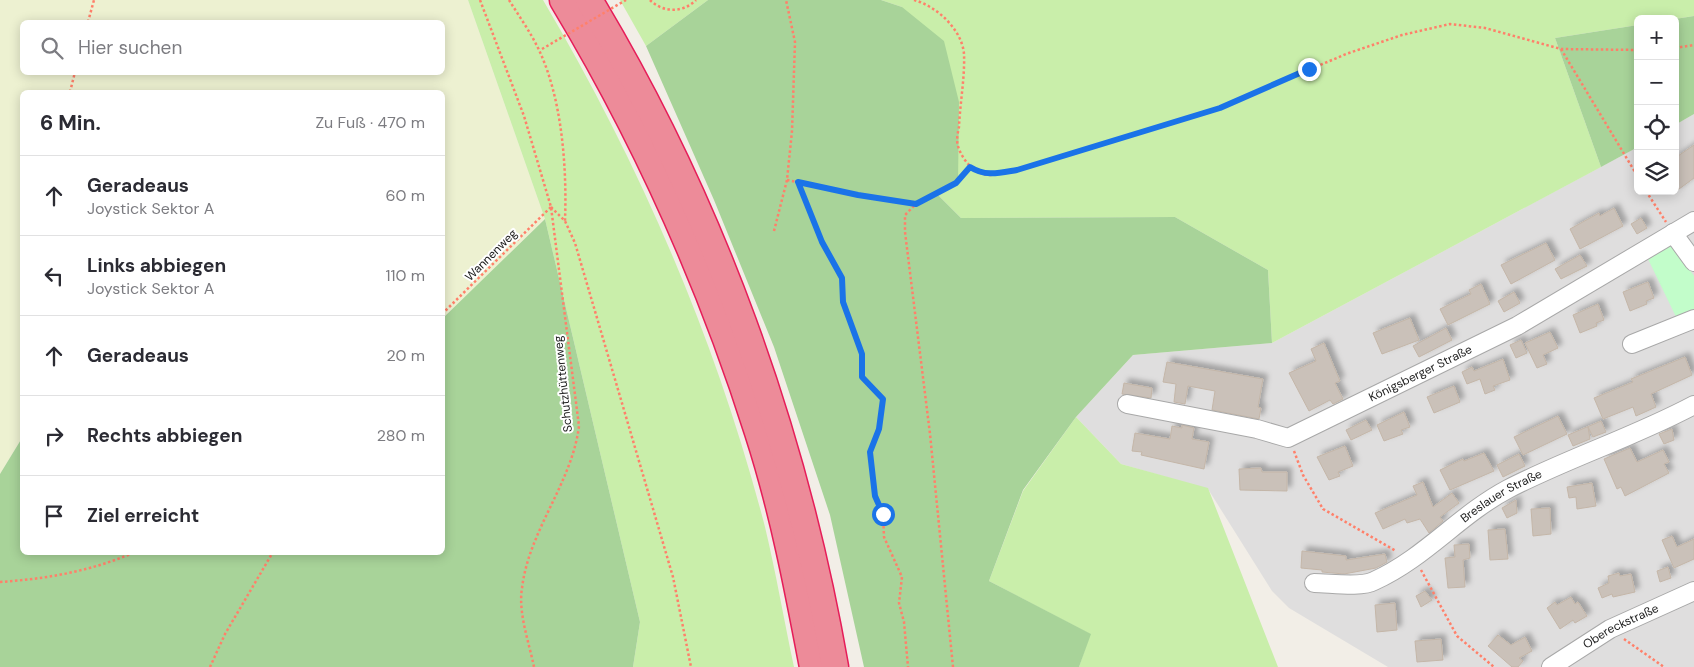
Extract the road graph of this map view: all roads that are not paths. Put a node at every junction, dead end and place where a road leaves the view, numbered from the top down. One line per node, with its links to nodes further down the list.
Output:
1 (564, 0): 12 (highway)
2 (589, 0): 13 (highway)
3 (1694, 221): 4 (street, Königsberger Straße)
4 (1673, 233): 5 (street); 8 (street, Königsberger Straße)
5 (1694, 262)
6 (1694, 319): 7 (street)
7 (1632, 344)
8 (1127, 404)
9 (1694, 405): 10 (street, Breslauer Straße)
10 (1314, 583)
11 (1694, 591): 14 (street, Obereckstraße)
12 (813, 667)
13 (835, 667)
14 (1551, 667)

